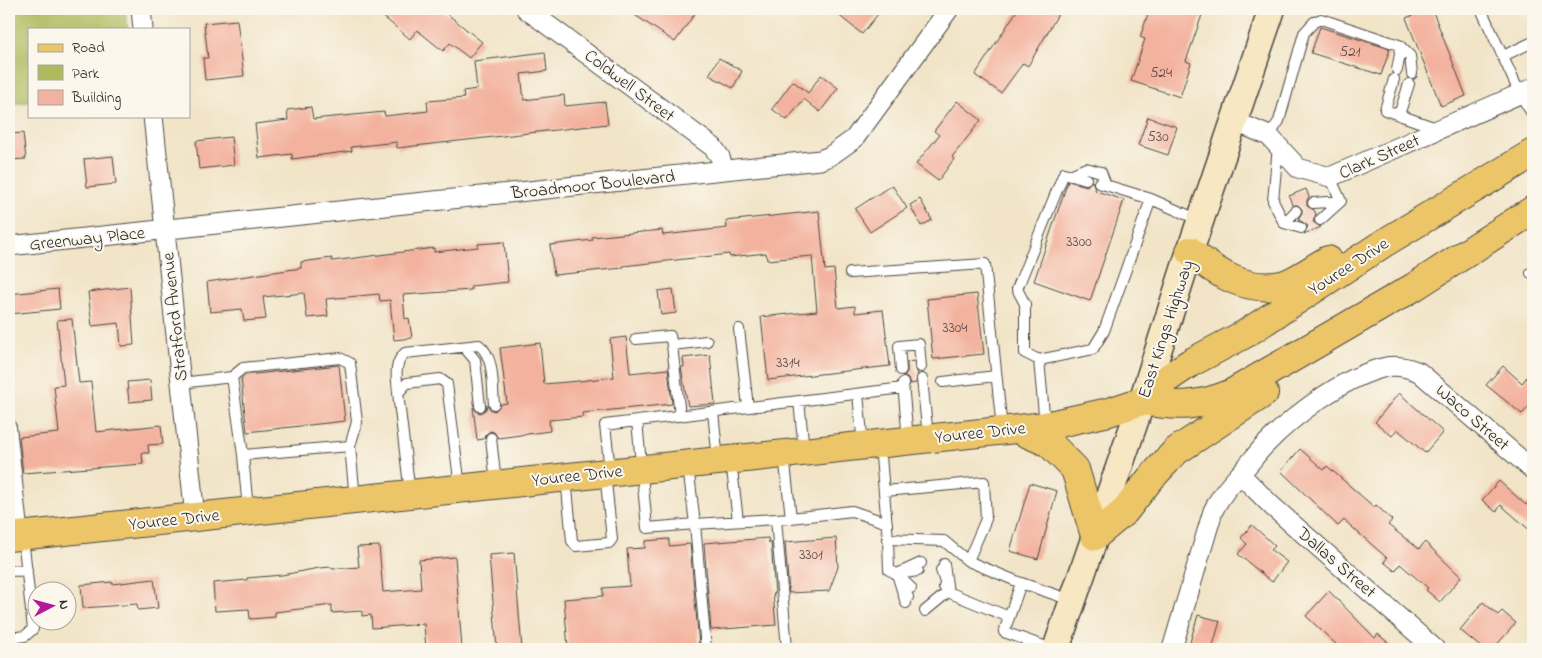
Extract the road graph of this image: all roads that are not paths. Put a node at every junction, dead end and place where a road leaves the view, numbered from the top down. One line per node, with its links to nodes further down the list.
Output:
1 (141, 9): 6 (street)
2 (526, 9): 18 (street, Coldwell Street)
3 (949, 9): 18 (street, Broadmoor Boulevard)
4 (1272, 9): 14 (main road, East Kings Highway)
5 (1481, 9): 9 (lane)
6 (143, 28)
7 (1533, 42): 9 (lane)
8 (1399, 45): 11 (lane); 11 (lane); 16 (lane)
9 (1503, 56): 10 (lane)
10 (1527, 91): 12 (lane); 15 (street, Clark Street)
11 (1399, 115): 15 (lane)
12 (1533, 115)
13 (153, 118): 27 (street, Stratford Avenue)
14 (1234, 121): 16 (street, Clark Street); 25 (main road, East Kings Highway)
15 (1440, 129): 20 (street, Clark Street)
16 (1274, 140): 20 (street, Clark Street); 26 (lane)
17 (1533, 153): 28 (main road, Youree Drive)
18 (724, 170): 27 (street, Broadmoor Boulevard)
19 (1070, 175): 21 (lane); 22 (lane); 37 (lane)
20 (1330, 177): 23 (lane)
21 (1086, 179)
22 (1150, 199): 25 (lane); 37 (lane)
23 (1341, 201): 23 (lane)
24 (1533, 210): 36 (main road, Youree Drive)
25 (1200, 220): 30 (main road, East Kings Highway)
26 (1284, 223): 26 (lane)
27 (166, 229): 29 (street, Greenway Place); 44 (street, Stratford Avenue)
28 (1384, 243): 30 (main road); 48 (main road, Youree Drive)
29 (9, 246)
30 (1190, 251): 48 (main road, East Kings Highway)
31 (850, 273): 40 (lane)
32 (739, 329): 50 (lane)
33 (636, 339): 35 (lane)
34 (707, 342): 35 (lane)
35 (672, 345): 52 (lane)
36 (1312, 347): 48 (main road, Youree Drive); 83 (main road)
37 (1039, 360): 55 (lane)
38 (921, 367): 39 (lane)
39 (901, 370)
40 (996, 376): 43 (lane); 56 (lane)
41 (232, 377): 44 (lane); 60 (lane); 62 (lane)
42 (922, 379): 58 (lane)
43 (943, 382)
44 (181, 383): 76 (street, Stratford Avenue)
45 (398, 393): 49 (lane); 71 (lane); 73 (lane)
46 (858, 394): 47 (lane); 58 (lane); 59 (lane)
47 (799, 401): 50 (lane); 61 (lane)
48 (1142, 401): 55 (main road, Youree Drive); 83 (main road, East Kings Highway)
49 (487, 405)
50 (748, 407): 51 (lane)
51 (713, 412): 52 (lane); 63 (lane)
52 (680, 416): 53 (lane)
53 (637, 421): 65 (lane); 67 (lane)
54 (9, 423): 82 (lane)
55 (1045, 426): 56 (main road, Youree Drive)
56 (1009, 429): 58 (main road, Youree Drive); 83 (main road)
57 (491, 438): 70 (lane)
58 (918, 439): 59 (main road, Youree Drive)
59 (871, 444): 61 (main road, Youree Drive); 72 (lane)
60 (350, 446): 62 (lane); 74 (lane)
61 (794, 452): 63 (main road, Youree Drive); 77 (lane)
62 (243, 455): 75 (lane)
63 (724, 460): 64 (main road, Youree Drive); 79 (lane)
64 (688, 464): 65 (main road, Youree Drive); 80 (lane)
65 (642, 468): 67 (main road, Youree Drive); 80 (lane)
66 (1533, 470): 68 (street, Waco Street)
67 (607, 472): 69 (main road, Youree Drive); 69 (lane)
68 (1240, 474): 97 (street); 98 (street, Dallas Street)
69 (566, 477): 70 (main road, Youree Drive)
70 (496, 484): 71 (main road, Youree Drive)
71 (460, 488): 73 (main road, Youree Drive)
72 (885, 491): 81 (lane); 85 (lane)
73 (410, 494): 74 (main road, Youree Drive)
74 (355, 500): 75 (main road, Youree Drive)
75 (248, 511): 76 (main road, Youree Drive)
76 (195, 517): 82 (main road, Youree Drive)
77 (791, 518): 78 (lane); 81 (lane)
78 (776, 519): 79 (lane); 95 (lane)
79 (738, 521): 80 (lane)
80 (695, 524): 94 (lane)
81 (887, 524): 84 (lane)
82 (16, 536): 86 (lane)
83 (1095, 536): 91 (main road, East Kings Highway)
84 (888, 539): 85 (lane); 88 (lane)
85 (968, 560): 89 (lane)
86 (27, 570): 87 (lane); 93 (lane)
87 (9, 572)
88 (897, 574): 88 (lane); 88 (lane)
89 (1021, 583): 91 (lane); 92 (lane)
90 (948, 592): 90 (lane); 90 (lane); 92 (lane)
91 (1072, 601): 96 (main road, East Kings Highway)
92 (1009, 617): 96 (lane)
93 (9, 638)
94 (706, 649)
95 (787, 649)
96 (1054, 649)
97 (1172, 649)
98 (1435, 649)

